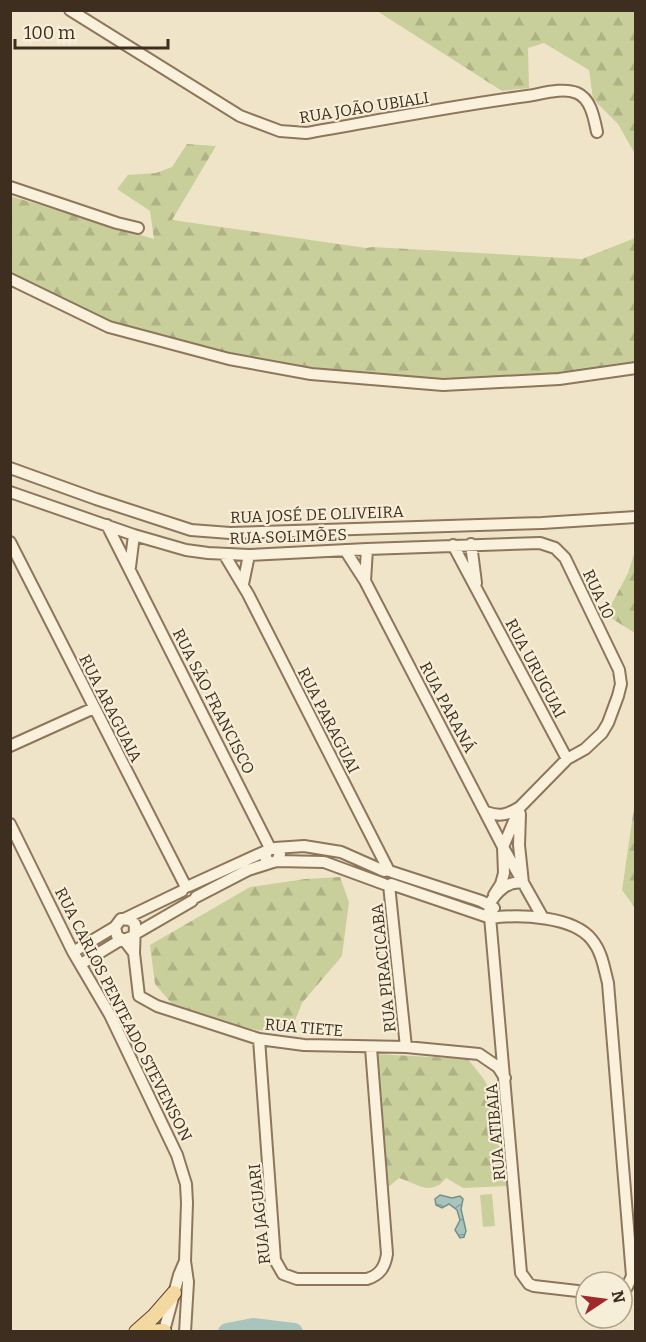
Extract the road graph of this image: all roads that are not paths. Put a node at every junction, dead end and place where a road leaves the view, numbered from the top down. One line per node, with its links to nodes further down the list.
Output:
1 (70, 10): 2 (street, RUA JOÃO UBIALI)
2 (597, 132)
3 (10, 187): 4 (street)
4 (138, 228)
5 (10, 279): 6 (street)
6 (636, 368)
7 (10, 468): 9 (street, RUA JOSÉ DE OLIVEIRA)
8 (10, 492): 10 (street, RUA SOLIMÕES)
9 (636, 517)
10 (107, 525): 11 (street, RUA SOLIMÕES); 20 (street, RUA SÃO FRANCISCO)
11 (134, 535): 18 (street, RUA SOLIMÕES); 20 (street)
12 (10, 542): 24 (street, RUA ARAGUAIA)
13 (540, 543): 14 (street, RUA SOLIMÕES); 26 (street, RUA 10)
14 (471, 544): 15 (street, RUA SOLIMÕES); 23 (street, RUA URUGUAI)
15 (453, 545): 16 (street, RUA SOLIMÕES); 23 (street, RUA URUGUAI)
16 (367, 549): 17 (street, RUA SOLIMÕES); 21 (street)
17 (345, 550): 19 (street, RUA SOLIMÕES); 21 (street, RUA PARANÁ)
18 (224, 554): 19 (street, RUA SOLIMÕES); 22 (street, RUA PARAGUAI)
19 (249, 555): 22 (street)
20 (130, 567): 31 (street, RUA SÃO FRANCISCO)
21 (365, 581): 28 (street, RUA PARANÁ)
22 (243, 584): 33 (street, RUA PARAGUAI)
23 (478, 592): 26 (street, RUA URUGUAI)
24 (94, 708): 25 (street); 36 (street, RUA ARAGUAIA)
25 (10, 746)
26 (567, 759): 27 (street)
27 (520, 807): 28 (street); 30 (street); 34 (street)
28 (486, 812): 30 (street, RUA PARANÁ)
29 (10, 824): 45 (street, RUA CARLOS PENTEADO STEVENSON)
30 (503, 848): 34 (street, RUA PARANÁ); 38 (street, RUA PARANÁ)
31 (271, 849): 32 (street, RUA SÃO FRANCISCO); 33 (street); 36 (street)
32 (274, 862): 35 (street); 37 (street)
33 (388, 871): 35 (street, RUA PIRACICABA); 38 (street)
34 (523, 883): 38 (street); 41 (street, RUA PARANÁ)
35 (388, 885): 40 (street); 48 (street, RUA PIRACICABA)
36 (186, 888): 37 (street, RUA ARAGUAIA); 42 (street)
37 (194, 899): 44 (street)
38 (492, 900): 39 (street); 40 (street, RUA ATIBAIA)
39 (507, 915): 40 (street); 41 (street)
40 (491, 918): 50 (street, RUA ATIBAIA)
41 (543, 918): 52 (street)
42 (124, 919): 43 (street); 44 (street)
43 (115, 927): 44 (street); 45 (street)
44 (129, 937): 46 (street); 47 (street, RUA TIETE)
45 (73, 951): 46 (street, RUA CARLOS PENTEADO STEVENSON)
46 (81, 964): 51 (street, RUA CARLOS PENTEADO STEVENSON)
47 (259, 1039): 49 (street, RUA TIETE); 49 (street, RUA JAGUARI)
48 (406, 1047): 49 (street, RUA TIETE); 50 (street, RUA TIETE)
49 (371, 1048)
50 (506, 1079): 53 (street, RUA ATIBAIA)
51 (185, 1261): 54 (street, RUA CARLOS PENTEADO STEVENSON); 58 (street, RUA CARLOS PENTEADO STEVENSON)
52 (632, 1270)
53 (574, 1291)
54 (174, 1293): 55 (main road); 57 (street, RUA CARLOS PENTEADO STEVENSON)
55 (136, 1332)
56 (143, 1332): 57 (main road)
57 (164, 1332)
58 (185, 1332)

